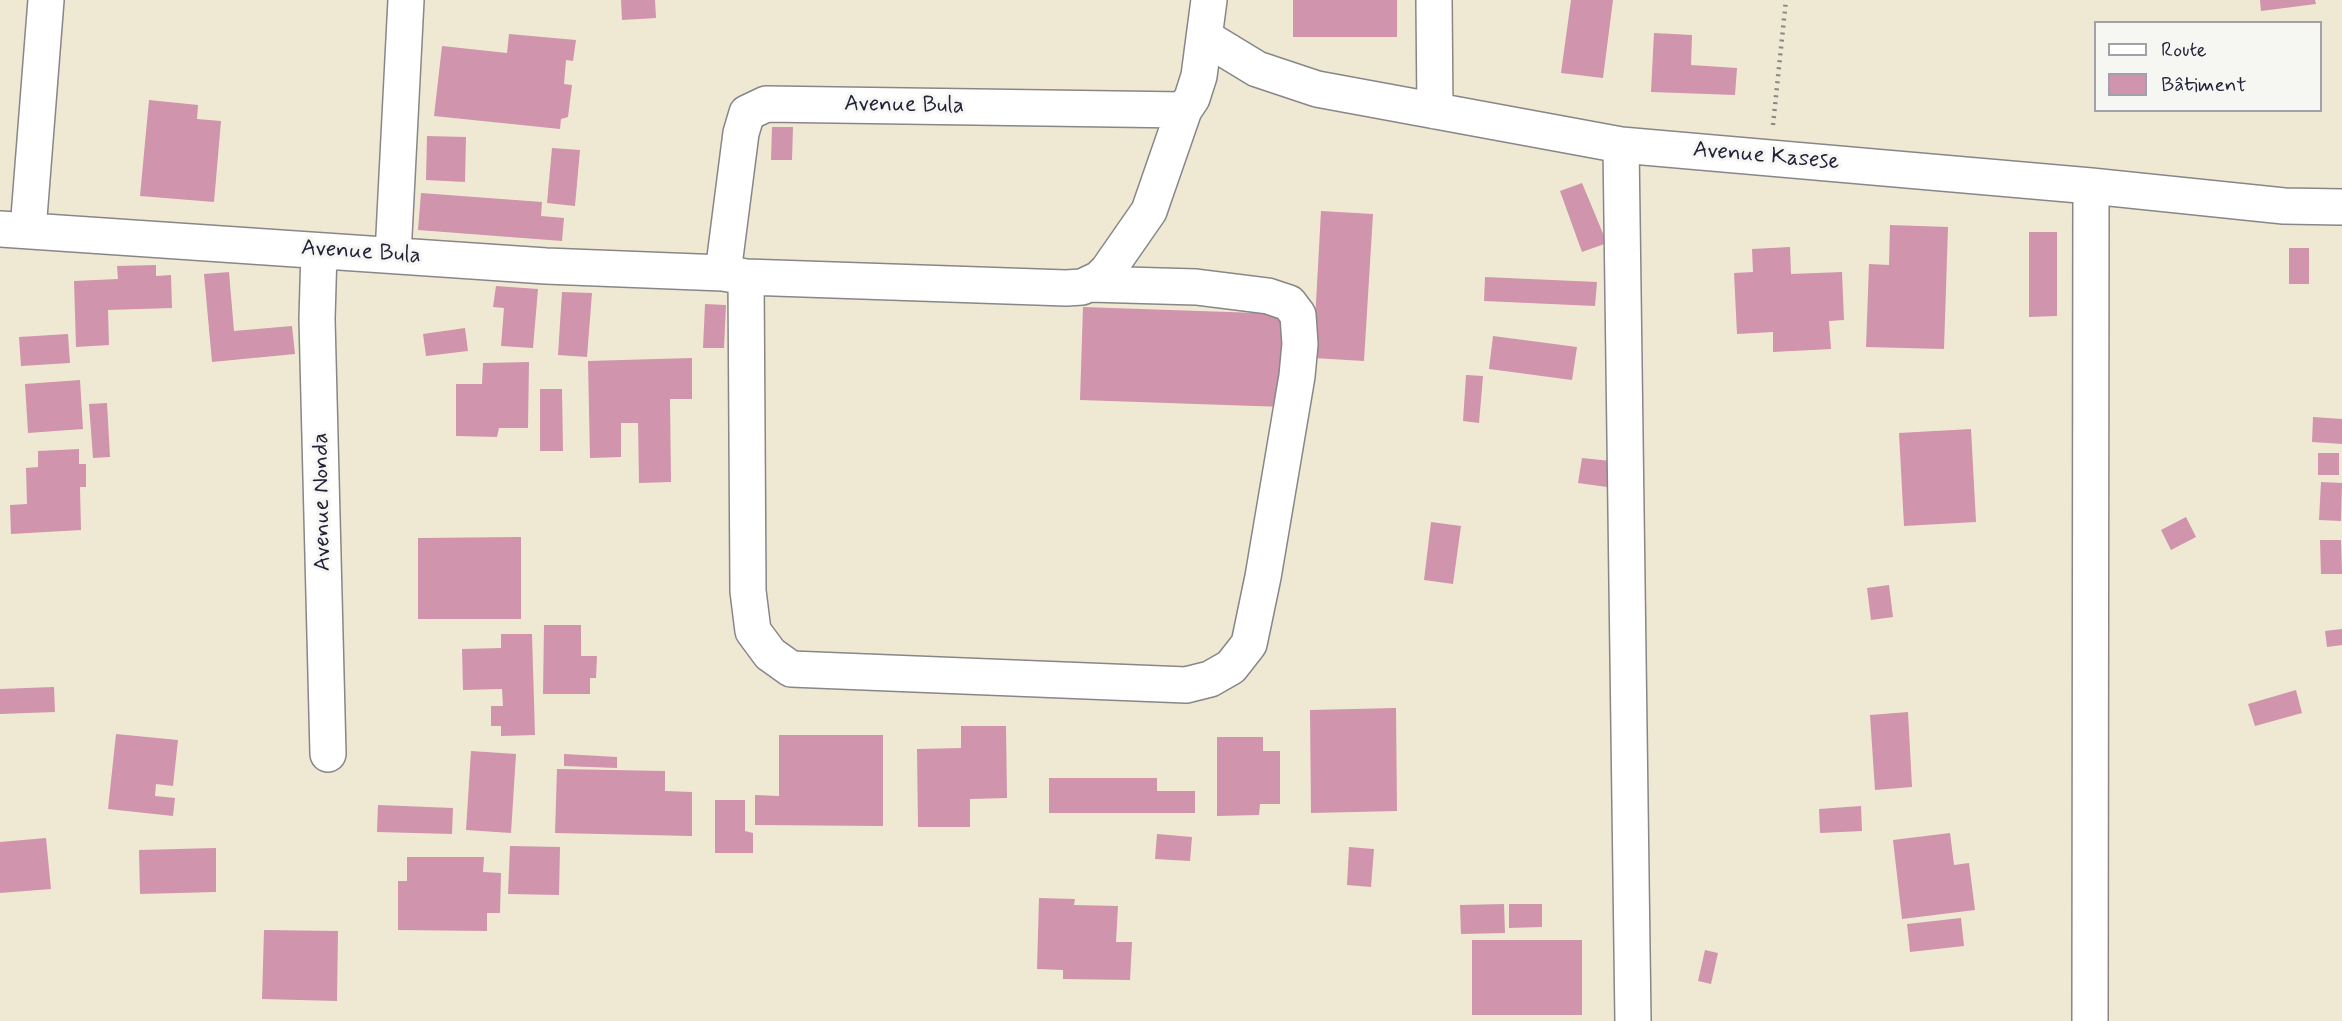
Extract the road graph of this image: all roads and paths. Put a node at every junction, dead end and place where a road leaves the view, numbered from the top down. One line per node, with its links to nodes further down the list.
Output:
1 (46, 0): 13 (street)
2 (406, 0): 15 (street)
3 (1209, 0): 6 (street)
4 (1434, 0): 8 (street)
5 (1786, 0): 10 (path)
6 (1206, 38): 7 (street); 8 (street, Avenue Kasese)
7 (1184, 110): 16 (street, Avenue Bula); 17 (street)
8 (1435, 111): 9 (street, Avenue Kasese)
9 (1621, 145): 10 (street, Avenue Kasese); 19 (street)
10 (1770, 157): 11 (street, Avenue Kasese)
11 (2091, 186): 12 (street, Avenue Kasese); 20 (street)
12 (2342, 207)
13 (14, 230): 14 (street, Avenue Bula)
14 (319, 251): 15 (street, Avenue Bula); 18 (street, Avenue Nonda)
15 (393, 255): 16 (street, Avenue Bula)
16 (734, 275): 17 (street); 17 (street)
17 (1090, 284)
18 (328, 754)
19 (1633, 1021)
20 (2090, 1021)

